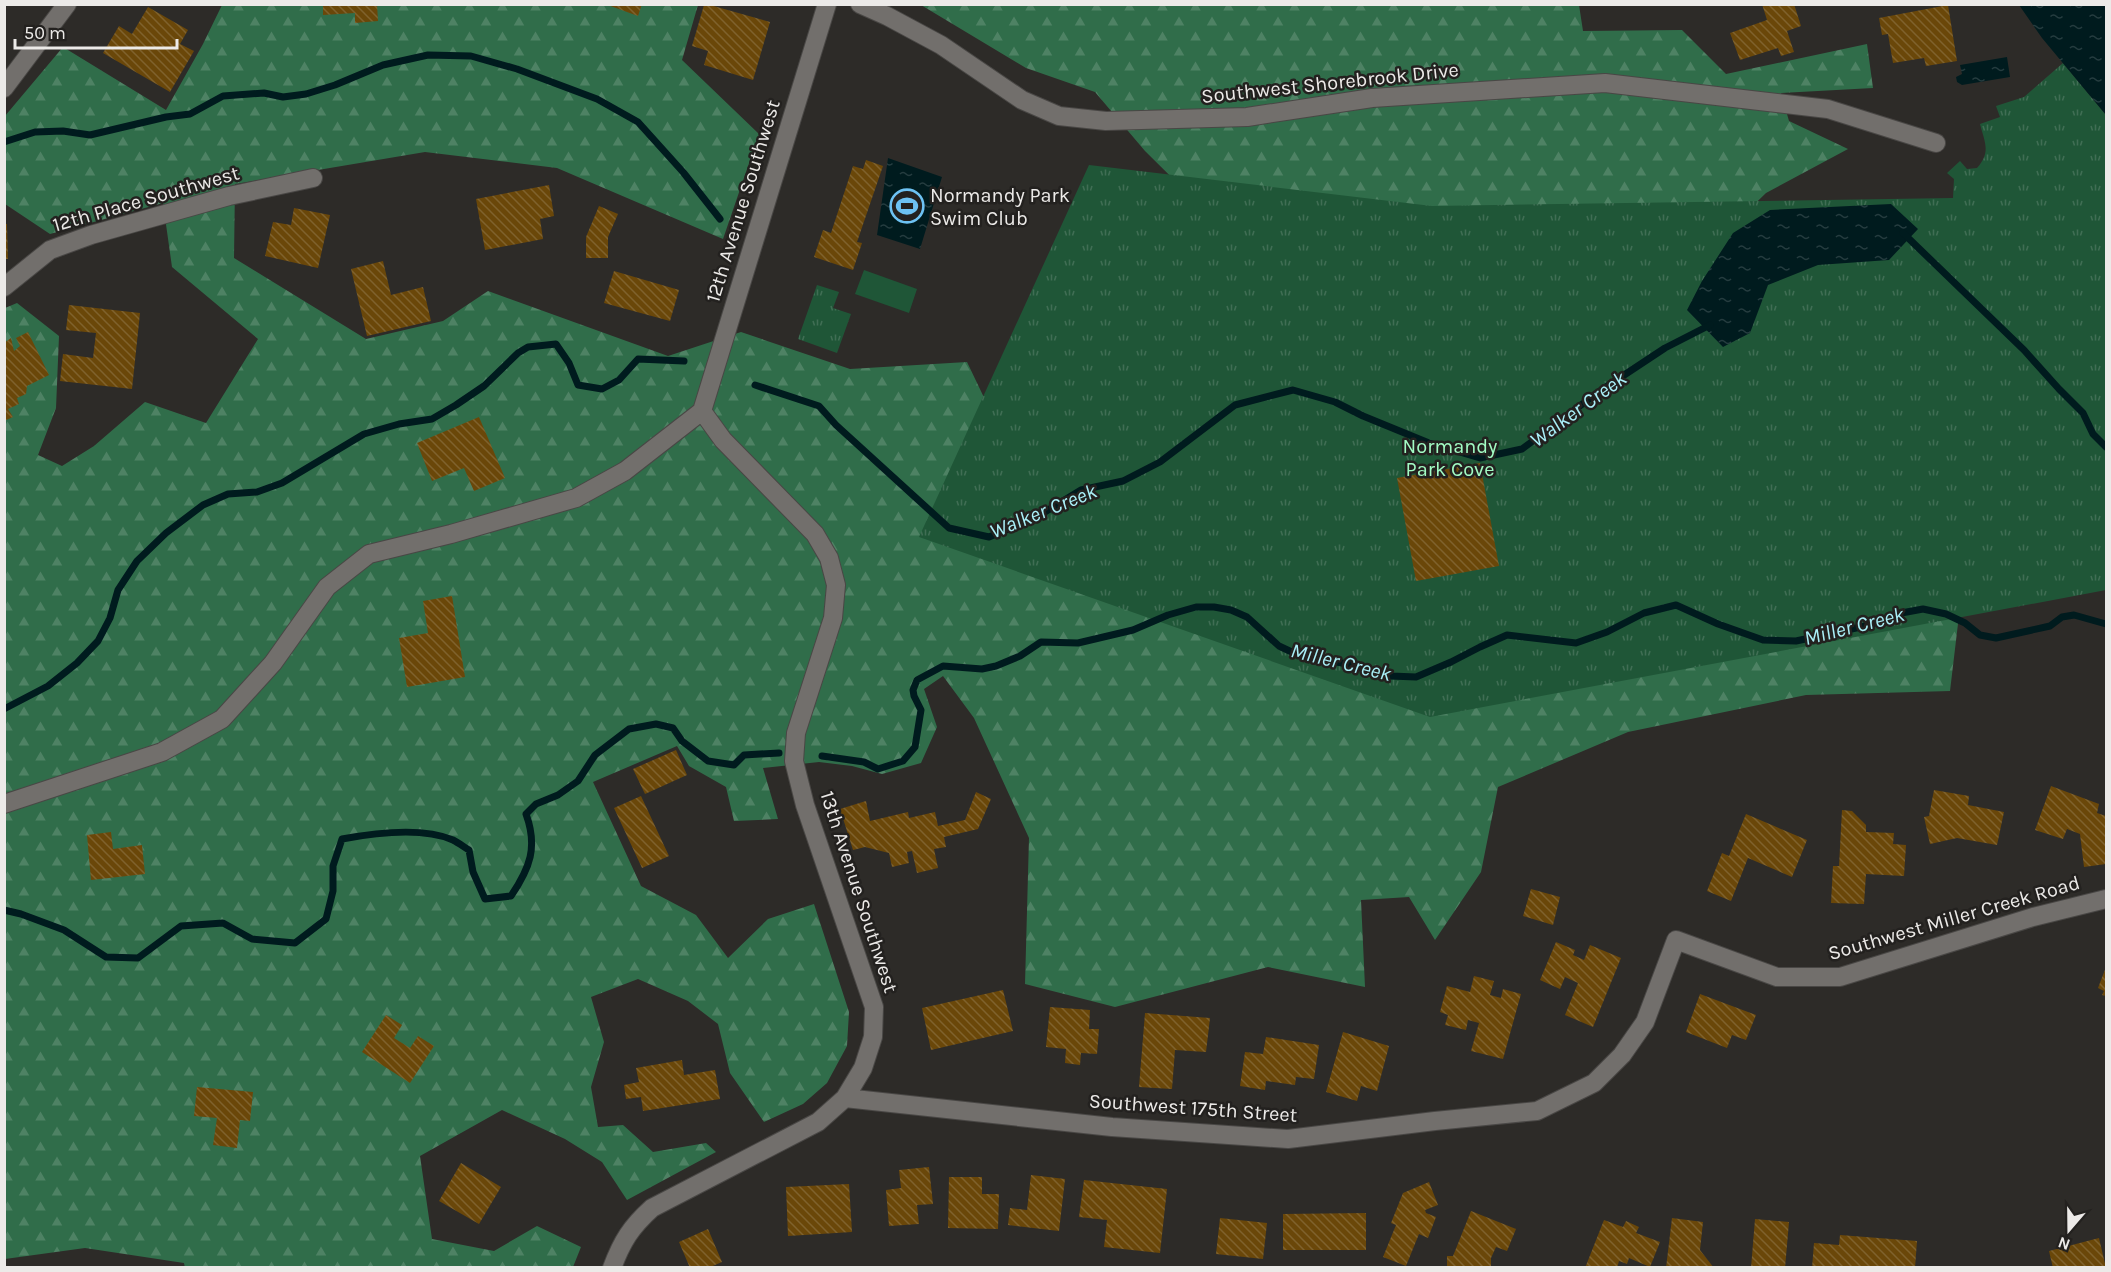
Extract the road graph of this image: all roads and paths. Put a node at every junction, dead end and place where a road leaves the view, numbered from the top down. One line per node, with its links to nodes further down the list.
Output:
1 (67, 4): 4 (street)
2 (827, 4): 8 (street, 12th Avenue Southwest)
3 (860, 4): 5 (street, Southwest Shorebrook Drive)
4 (4, 88)
5 (1936, 143)
6 (313, 178): 7 (street, 12th Place Southwest)
7 (4, 287)
8 (702, 411): 9 (street); 11 (street, 13th Avenue Southwest)
9 (4, 804)
10 (2106, 899): 12 (street, Southwest Miller Creek Road)
11 (845, 1098): 12 (street, Southwest 175th Street); 13 (street, 13th Avenue Southwest)
12 (1537, 1111)
13 (612, 1268)

